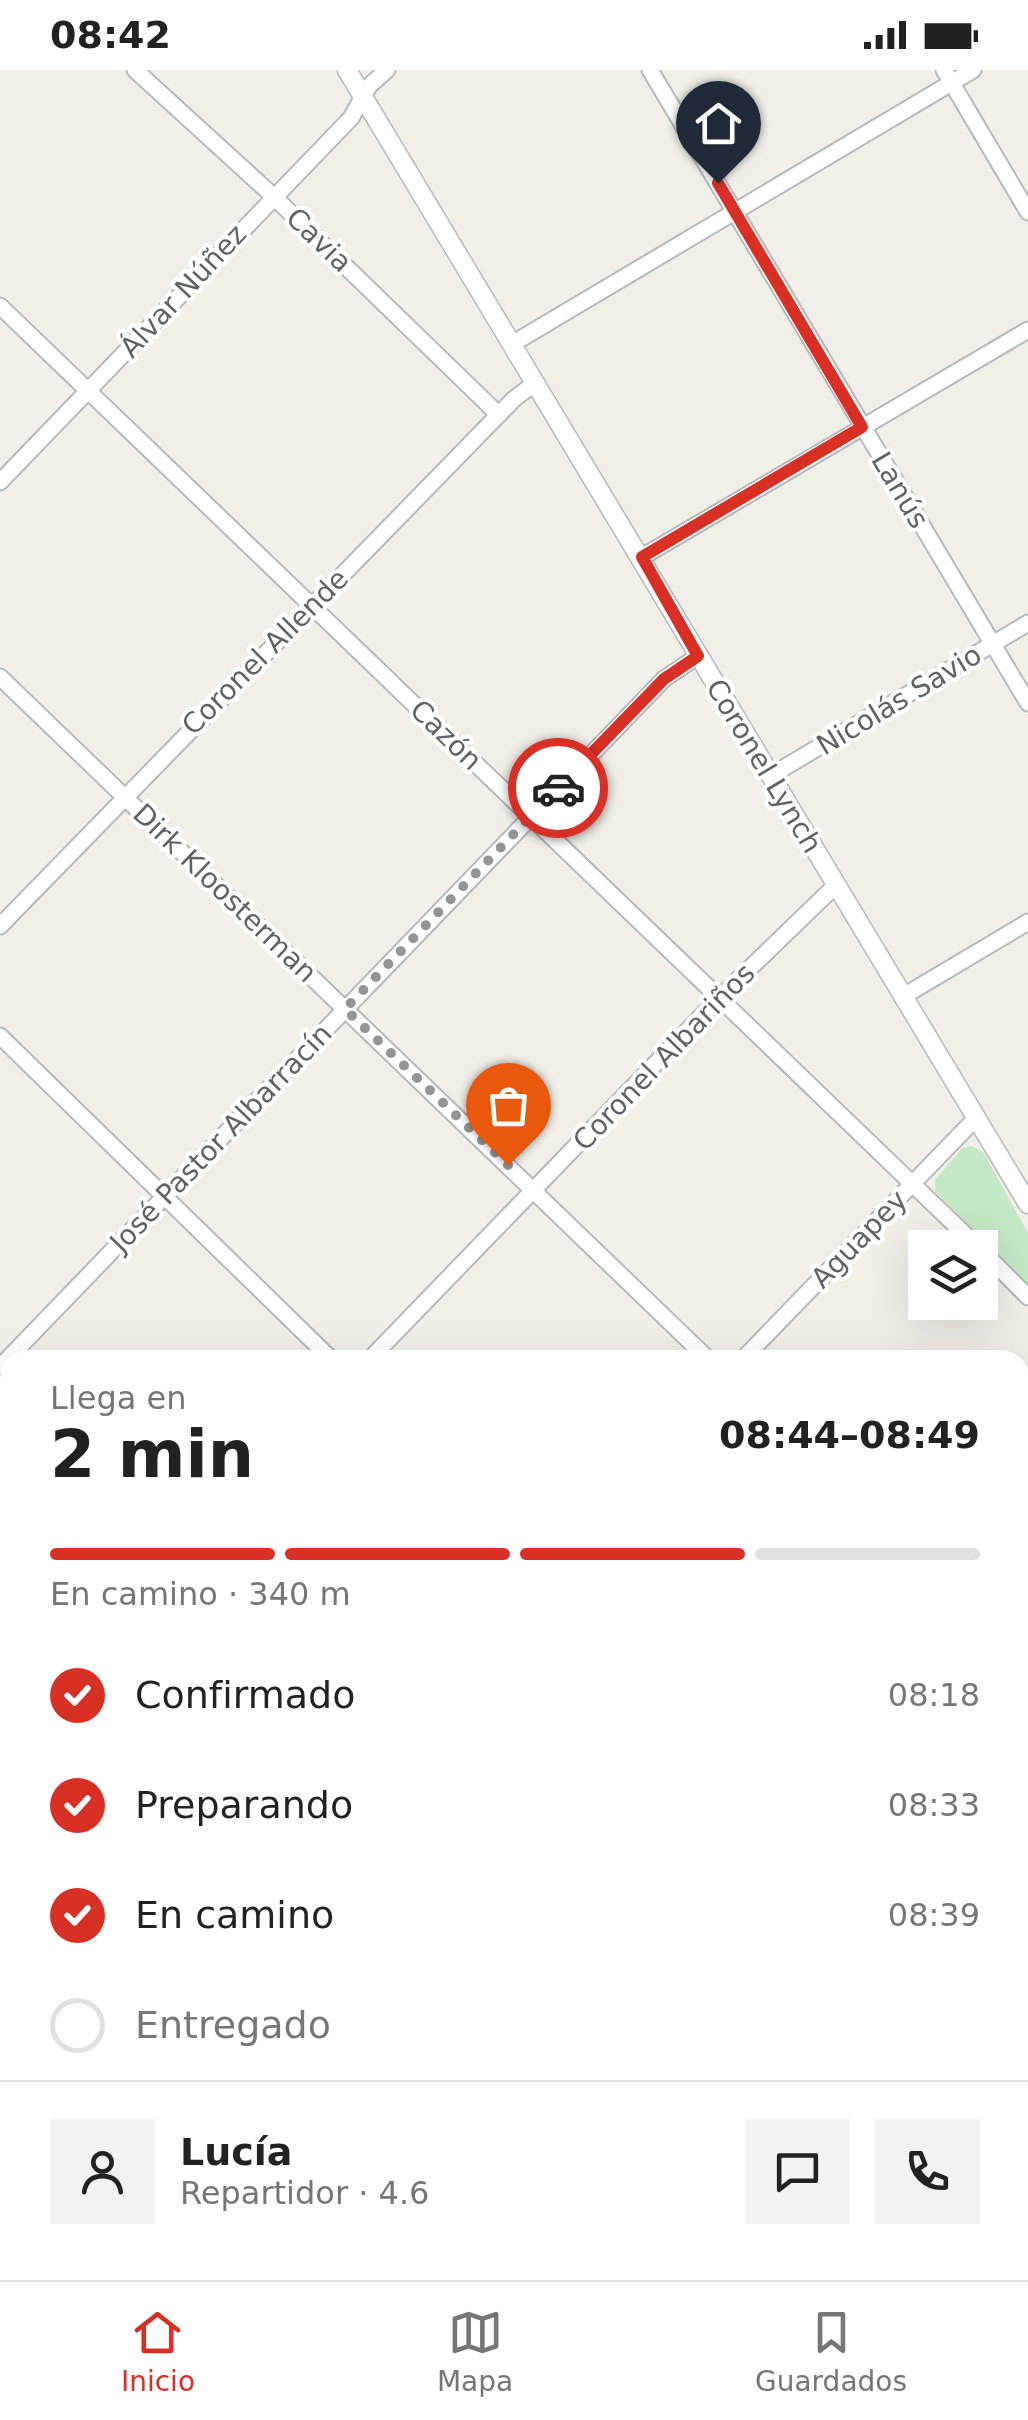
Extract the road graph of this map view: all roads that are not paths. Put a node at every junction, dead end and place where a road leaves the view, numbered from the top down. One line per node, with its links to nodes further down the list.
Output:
1 (135, 70): 8 (street, Cavia)
2 (347, 70): 7 (street, Coronel Lynch)
3 (387, 70): 7 (street, Álvar Núñez)
4 (650, 70): 9 (street, Lanús)
5 (973, 70): 6 (street)
6 (948, 76): 9 (street); 10 (street)
7 (363, 99): 8 (street, Álvar Núñez); 13 (street, Coronel Lynch)
8 (273, 196): 15 (street, Álvar Núñez); 16 (street, Cavia)
9 (734, 212): 13 (street); 17 (street, Lanús)
10 (1028, 212)
11 (0, 306): 15 (street, Cazón)
12 (1028, 330): 17 (street)
13 (512, 344): 14 (street, Coronel Lynch)
14 (535, 383): 16 (street, Coronel Allende); 19 (street, Coronel Lynch)
15 (88, 392): 18 (street, Álvar Núñez); 20 (street, Cazón)
16 (499, 415): 20 (street, Coronel Allende)
17 (862, 427): 19 (street); 22 (street, Lanús)
18 (0, 482)
19 (642, 557): 23 (street, Coronel Lynch)
20 (312, 605): 27 (street, Coronel Allende); 28 (street, Cazón)
21 (1028, 624): 22 (street, Nicolás Savio)
22 (993, 644): 25 (street, Lanús); 26 (street, Nicolás Savio)
23 (698, 656): 26 (street, Coronel Lynch); 28 (street, José Pastor Albarracín)
24 (0, 677): 27 (street, Dirk Kloosterman)
25 (1028, 703)
26 (770, 776): 29 (street, Coronel Lynch)
27 (124, 794): 31 (street, Coronel Allende); 34 (street, Dirk Kloosterman)
28 (530, 817): 33 (street, Cazón); 34 (street, José Pastor Albarracín)
29 (835, 886): 32 (street, Coronel Lynch); 33 (street, Coronel Albariños)
30 (1028, 922): 32 (street)
31 (0, 926)
32 (902, 997): 36 (street, Coronel Lynch)
33 (718, 998): 37 (street, Cazón); 38 (street, Coronel Albariños)
34 (345, 1009): 38 (street, Dirk Kloosterman); 39 (street, José Pastor Albarracín)
35 (0, 1036): 39 (street)
36 (976, 1118): 37 (street, Aguapey); 40 (street, Coronel Lynch)
37 (913, 1182): 41 (street, Cazón); 48 (street, Aguapey)
38 (536, 1191): 46 (street, Coronel Albariños); 47 (street, Dirk Kloosterman)
39 (163, 1197): 44 (street, José Pastor Albarracín); 45 (street)
40 (1028, 1204)
41 (961, 1230)
42 (998, 1267): 43 (street, Cazón)
43 (1028, 1296)
44 (17, 1350)
45 (322, 1350)
46 (380, 1350)
47 (698, 1350)
48 (752, 1350)

